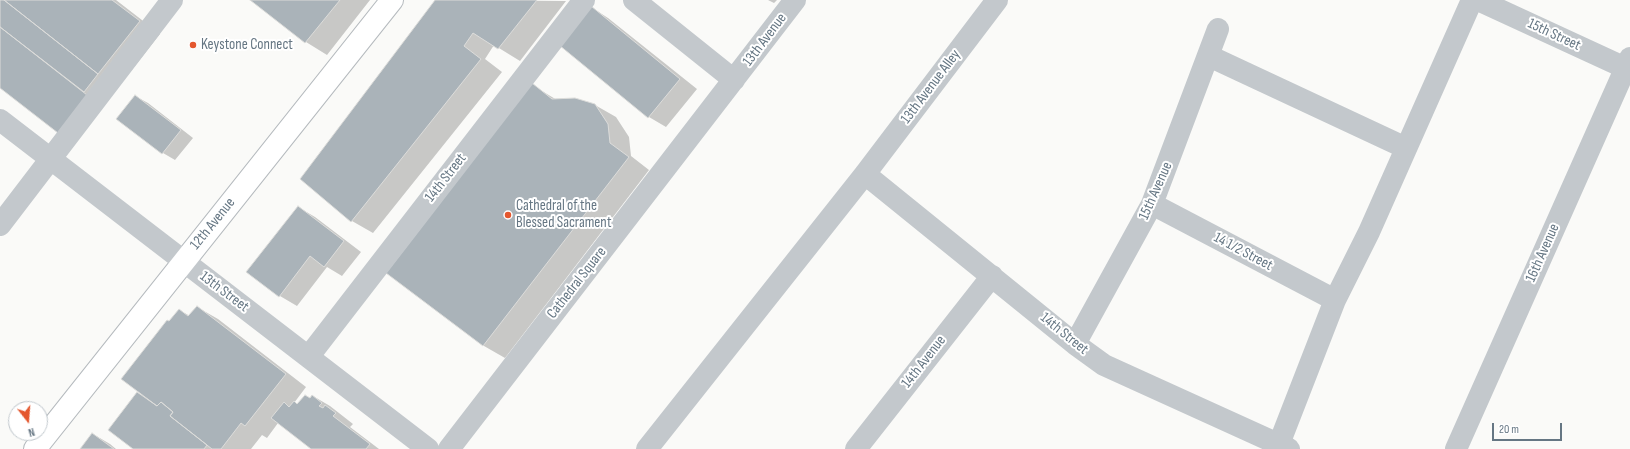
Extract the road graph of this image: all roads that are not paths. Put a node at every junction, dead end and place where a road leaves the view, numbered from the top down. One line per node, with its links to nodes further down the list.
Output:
1 (172, 0): 15 (street)
2 (392, 0): 19 (main road, 12th Avenue)
3 (584, 0): 23 (street, 14th Street)
4 (634, 0): 12 (street)
5 (795, 0): 12 (street, 13th Avenue)
6 (997, 0): 16 (street, 13th Avenue Alley)
7 (1472, 0): 14 (street)
8 (1478, 0): 11 (street, 15th Street)
9 (1218, 29): 10 (street, 15th Avenue)
10 (1209, 56): 14 (street); 17 (street, 15th Avenue)
11 (1628, 65): 30 (street, 16th Avenue)
12 (734, 80): 27 (street, Cathedral Square)
13 (0, 120): 15 (street, 13th Street)
14 (1406, 148): 21 (street)
15 (51, 159): 18 (street); 19 (street, 13th Street)
16 (865, 174): 20 (street, 14th Street); 28 (street, 13th Avenue Alley)
17 (1152, 204): 21 (street, 14 1/2 Street); 22 (street, 15th Avenue)
18 (0, 225)
19 (183, 261): 23 (street, 13th Street); 25 (main road, 12th Avenue)
20 (992, 276): 22 (street, 14th Street); 29 (street, 14th Avenue)
21 (1335, 300): 24 (street)
22 (1075, 344): 24 (street, 14th Street)
23 (309, 356): 26 (street, 13th Street)
24 (1284, 447)
25 (35, 449)
26 (428, 449)
27 (449, 449)
28 (647, 449)
29 (856, 449)
30 (1456, 449)

